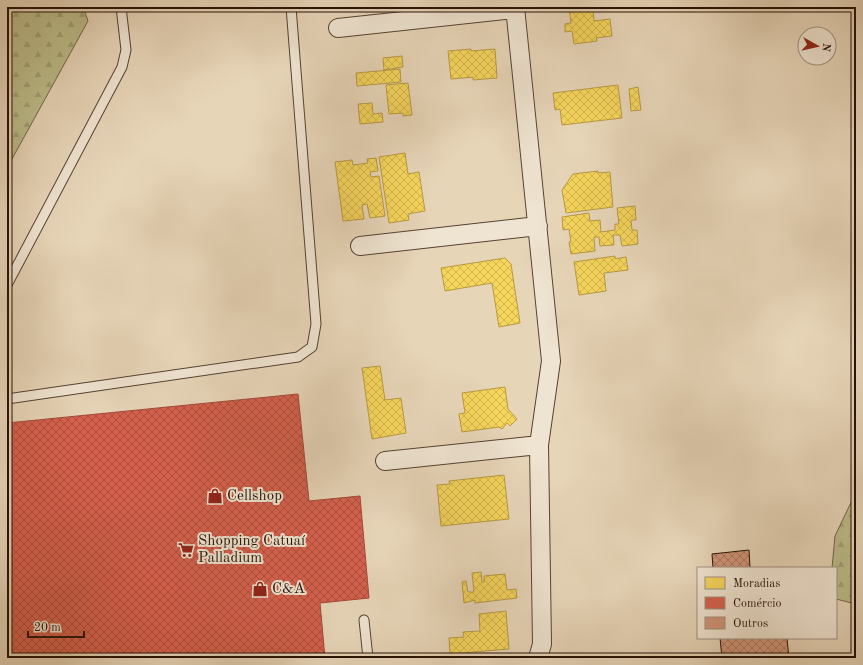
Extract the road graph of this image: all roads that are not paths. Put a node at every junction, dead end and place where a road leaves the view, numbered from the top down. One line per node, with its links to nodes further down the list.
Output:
1 (121, 7): 7 (lane)
2 (291, 7): 8 (lane)
3 (515, 8): 4 (street); 5 (street)
4 (338, 28)
5 (538, 226): 6 (street); 9 (street)
6 (360, 246)
7 (7, 285)
8 (7, 399)
9 (539, 445): 10 (street); 12 (street)
10 (384, 461)
11 (364, 620): 13 (lane)
12 (544, 653)
13 (368, 658)

